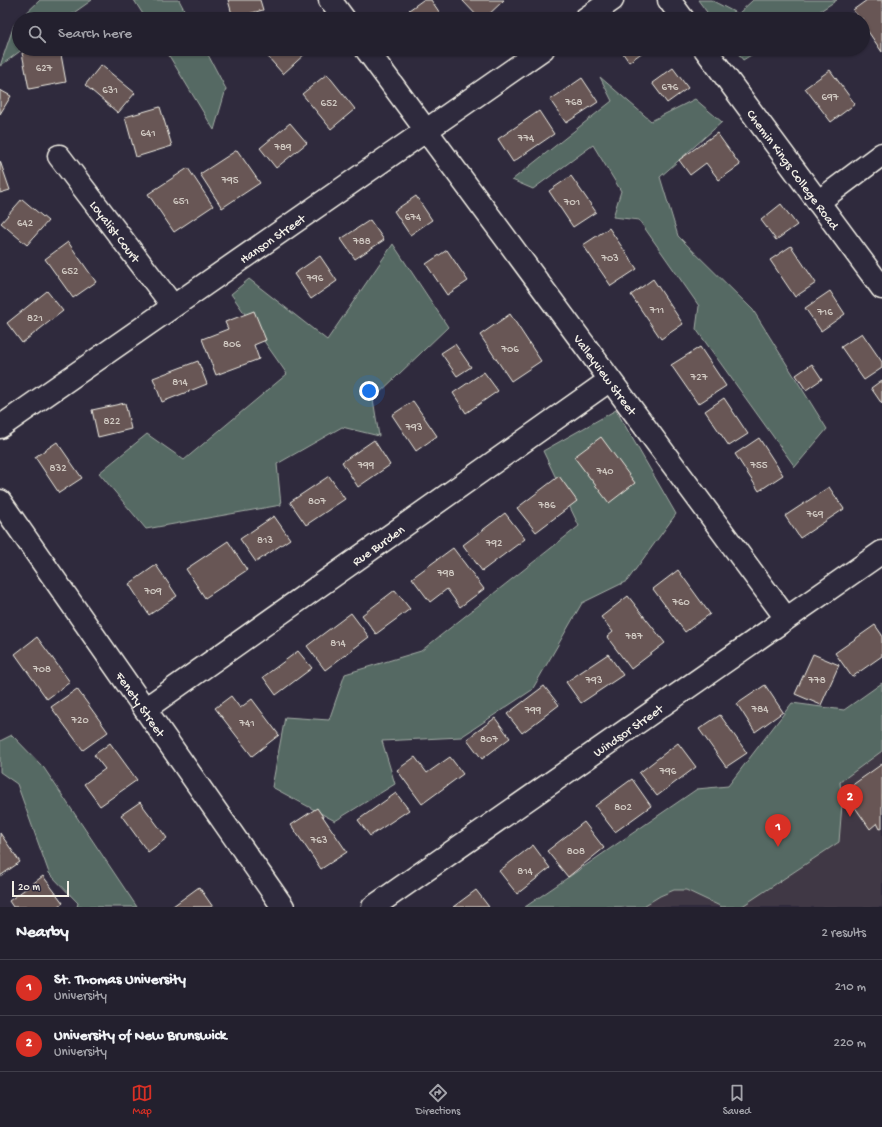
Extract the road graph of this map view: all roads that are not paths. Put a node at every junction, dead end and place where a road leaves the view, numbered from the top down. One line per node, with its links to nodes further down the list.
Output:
1 (330, 0): 4 (street)
2 (612, 0): 5 (street)
3 (669, 0): 6 (street)
4 (339, 12)
5 (595, 12)
6 (678, 12)
7 (371, 56): 10 (street, Valleyview Street)
8 (533, 56): 10 (street, Hanson Street)
9 (710, 56): 13 (street, Chemin Kings College Road)
10 (427, 130): 15 (street, Hanson Street); 16 (street, Valleyview Street)
11 (882, 154): 13 (street)
12 (59, 156): 15 (street, Loyalist Court)
13 (818, 202): 14 (street, Chemin Kings College Road)
14 (882, 288)
15 (173, 306): 17 (street, Hanson Street)
16 (610, 380): 20 (street, Valleyview Street); 21 (street, Rue Burden)
17 (0, 427)
18 (0, 501): 21 (street, Fenety Street)
19 (882, 552): 20 (street, Windsor Street)
20 (786, 618): 23 (street, Windsor Street)
21 (145, 709): 22 (street, Fenety Street)
22 (283, 907)
23 (373, 907)

